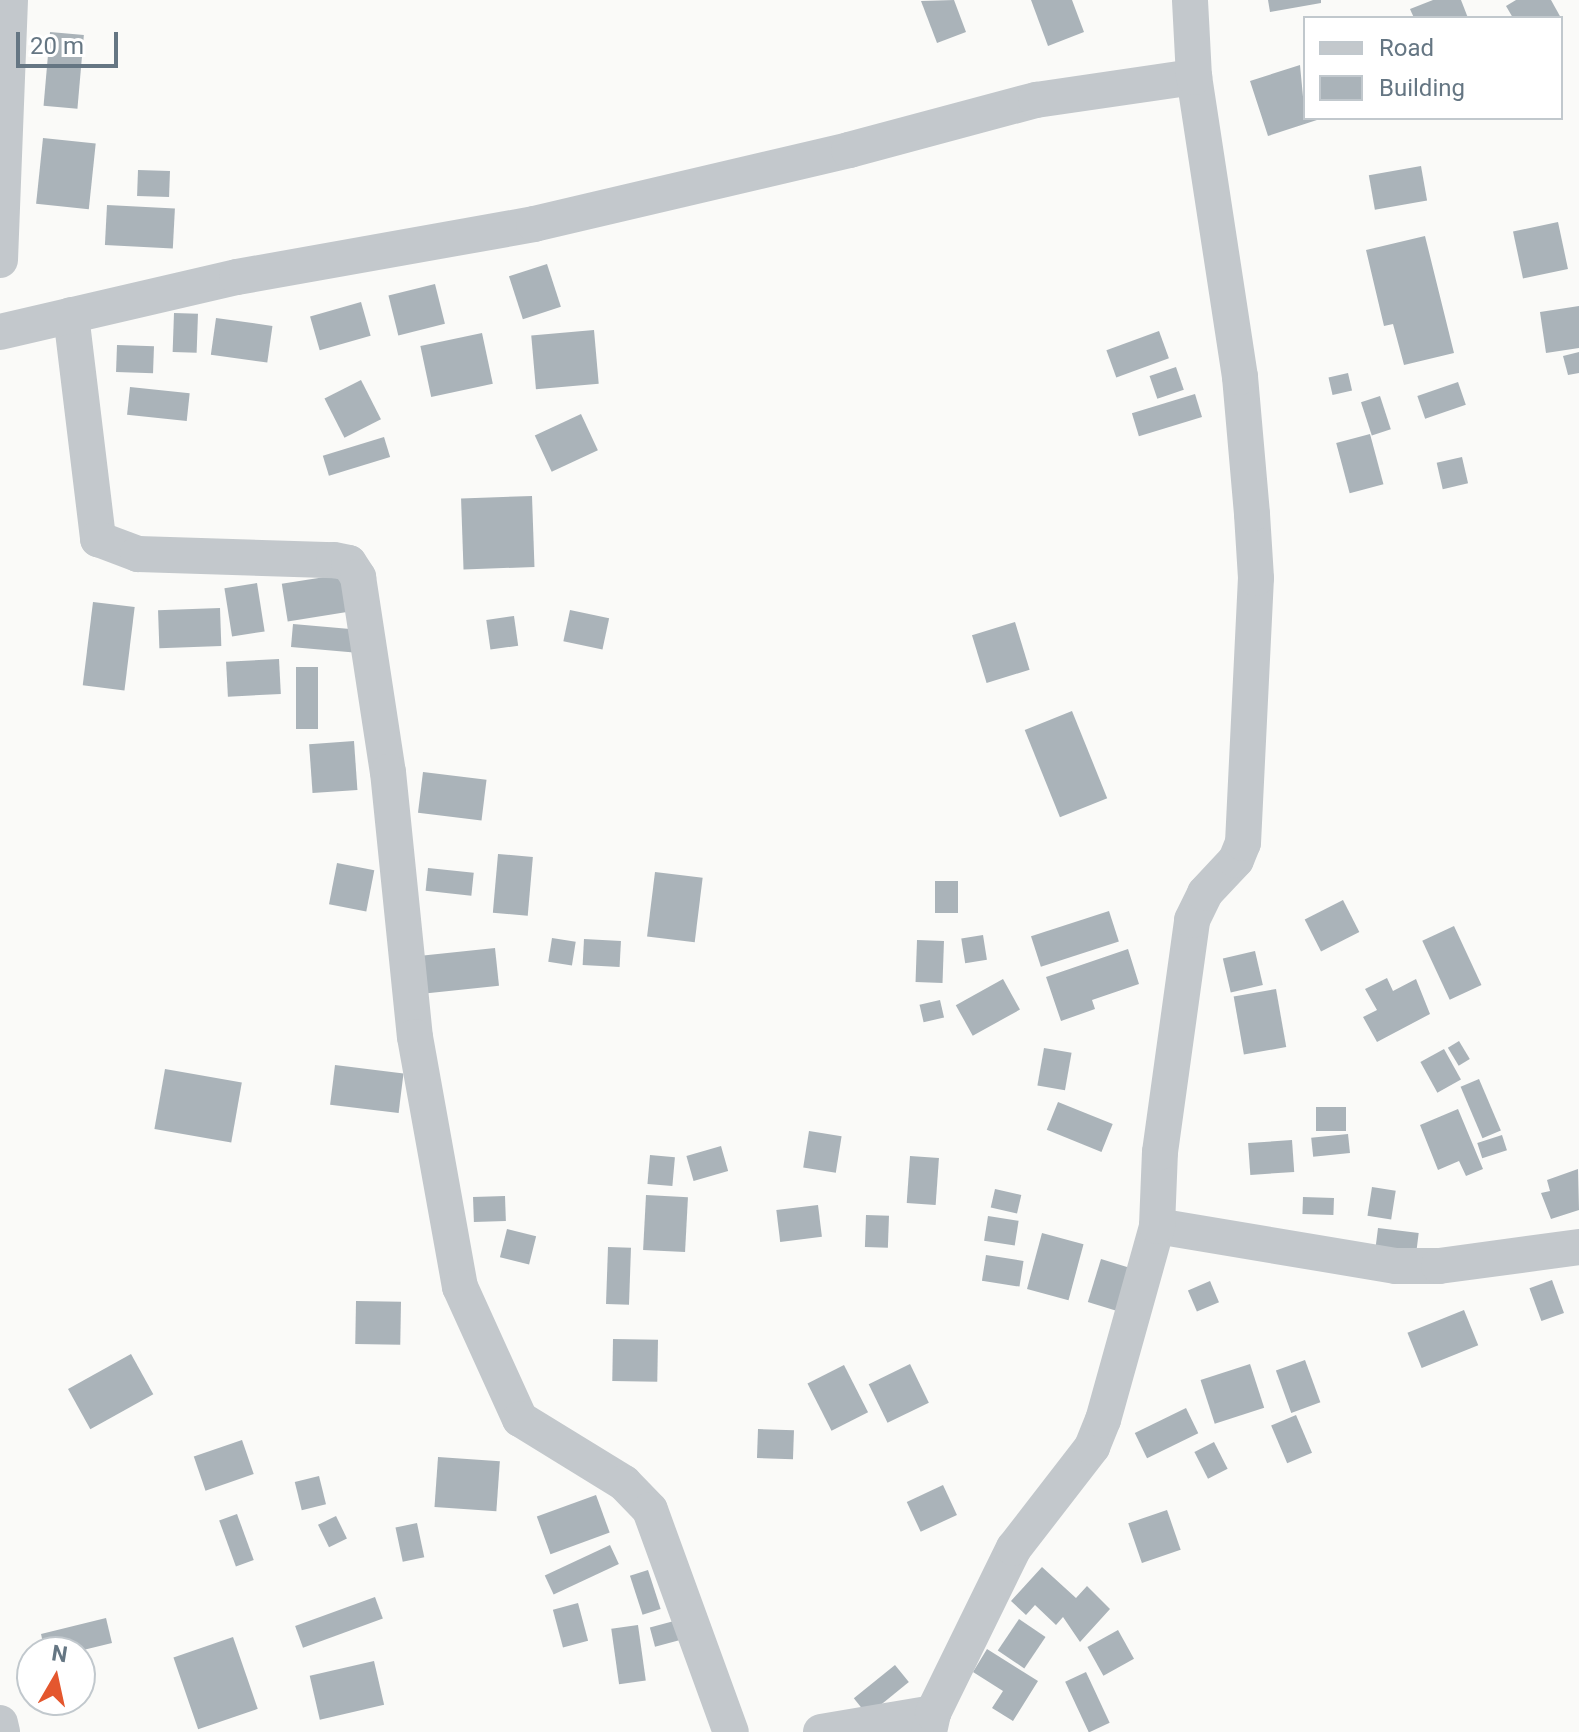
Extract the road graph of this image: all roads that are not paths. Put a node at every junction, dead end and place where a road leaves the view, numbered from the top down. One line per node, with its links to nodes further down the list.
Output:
1 (10, 0): 4 (street)
2 (1190, 0): 3 (street)
3 (1194, 77): 5 (street); 7 (street)
4 (0, 260)
5 (71, 315): 6 (street); 12 (street)
6 (0, 332)
7 (1157, 1226): 8 (street); 9 (street)
8 (1579, 1247)
9 (931, 1722): 13 (street)
10 (0, 1723): 11 (street)
11 (2, 1732)
12 (731, 1732)
13 (821, 1732)

